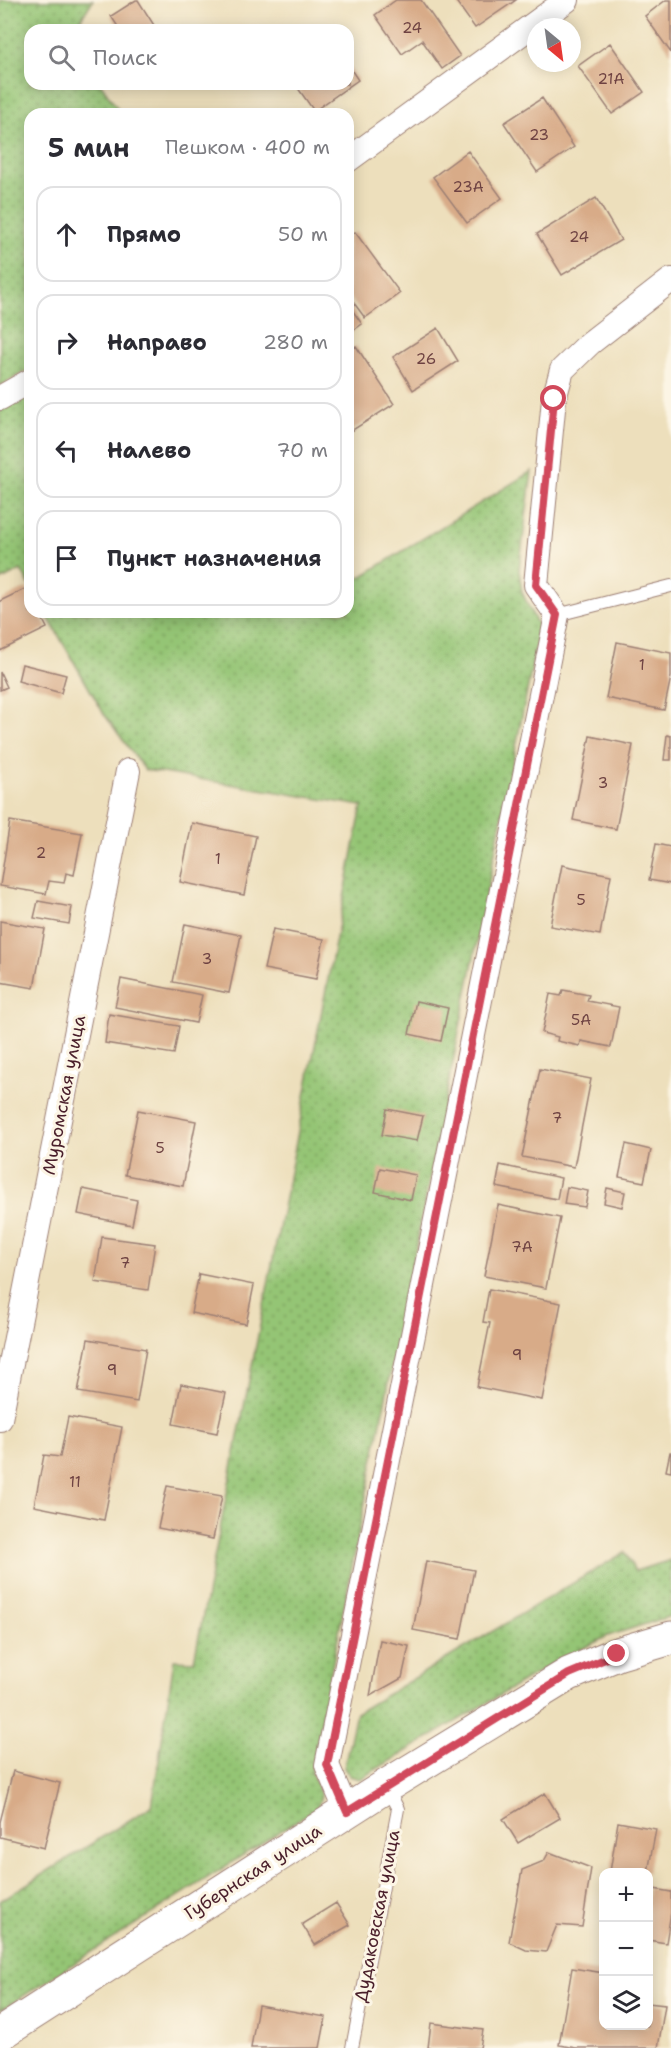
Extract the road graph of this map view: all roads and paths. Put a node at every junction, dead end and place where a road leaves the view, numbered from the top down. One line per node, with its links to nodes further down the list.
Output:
1 (567, 0): 2 (street)
2 (354, 156)
3 (671, 280): 7 (street)
4 (24, 384): 5 (street)
5 (0, 398)
6 (671, 586): 7 (lane)
7 (557, 615): 12 (street)
8 (128, 771): 9 (street, Муромская улица)
9 (0, 1419)
10 (671, 1638): 11 (street, Губернская улица)
11 (386, 1786): 12 (street, Губернская улица); 14 (lane, Дудаковская улица)
12 (347, 1812): 13 (street, Губернская улица)
13 (0, 2034)
14 (352, 2048)

